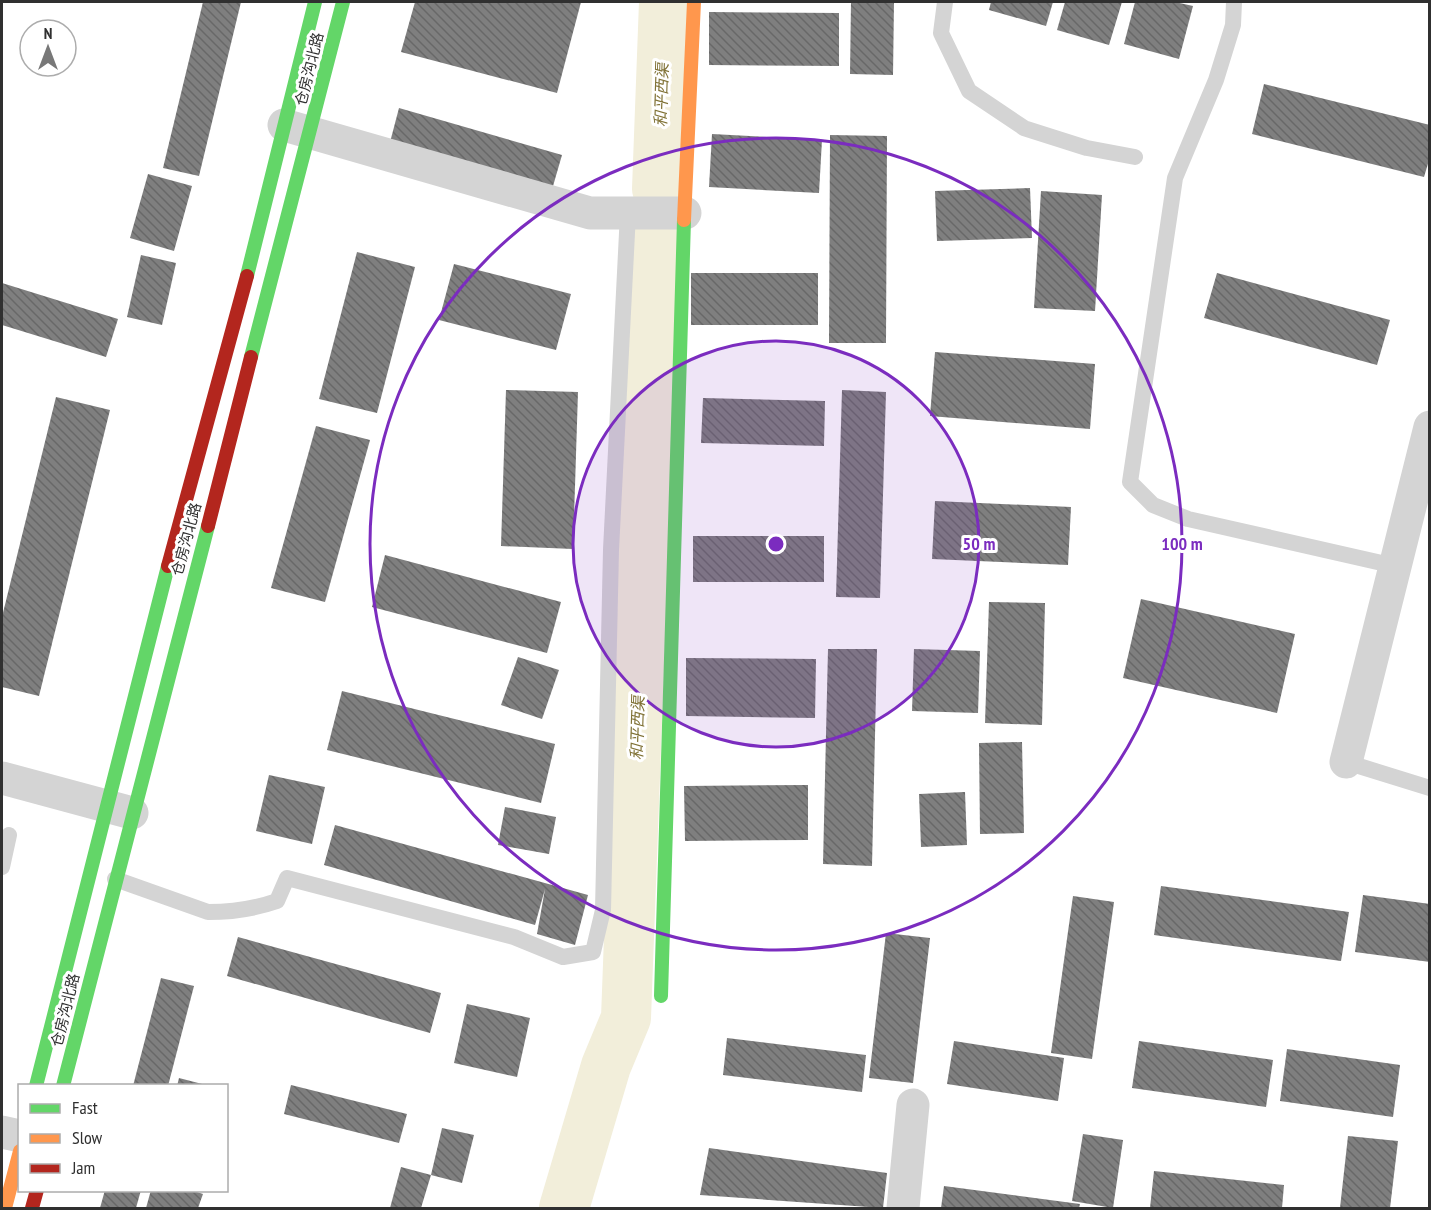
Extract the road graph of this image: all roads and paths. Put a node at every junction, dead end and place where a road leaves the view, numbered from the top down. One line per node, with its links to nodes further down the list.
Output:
1 (315, 2): 6 (main road, 仓房沟北路)
2 (343, 2): 6 (main road, 仓房沟北路)
3 (694, 2): 9 (main road)
4 (945, 2): 7 (lane)
5 (1234, 2): 11 (lane)
6 (297, 129): 8 (street); 15 (main road, 仓房沟北路); 15 (main road, 仓房沟北路)
7 (1135, 157)
8 (628, 213): 9 (street); 18 (lane)
9 (684, 213): 19 (main road)
10 (1430, 427): 11 (street)
11 (1395, 566): 12 (street)
12 (1346, 762): 14 (lane)
13 (2, 778): 15 (street)
14 (1430, 788)
15 (120, 809): 18 (main road, 仓房沟北路); 20 (main road, 仓房沟北路)
16 (9, 835): 17 (lane)
17 (2, 867)
18 (115, 879): 21 (main road, 仓房沟北路)
19 (661, 996)
20 (37, 1084)
21 (64, 1084)
22 (913, 1105): 29 (street)
23 (2, 1132): 24 (street)
24 (18, 1136)
25 (18, 1159): 27 (main road)
26 (37, 1192): 28 (main road)
27 (5, 1209)
28 (33, 1209)
29 (903, 1209)

